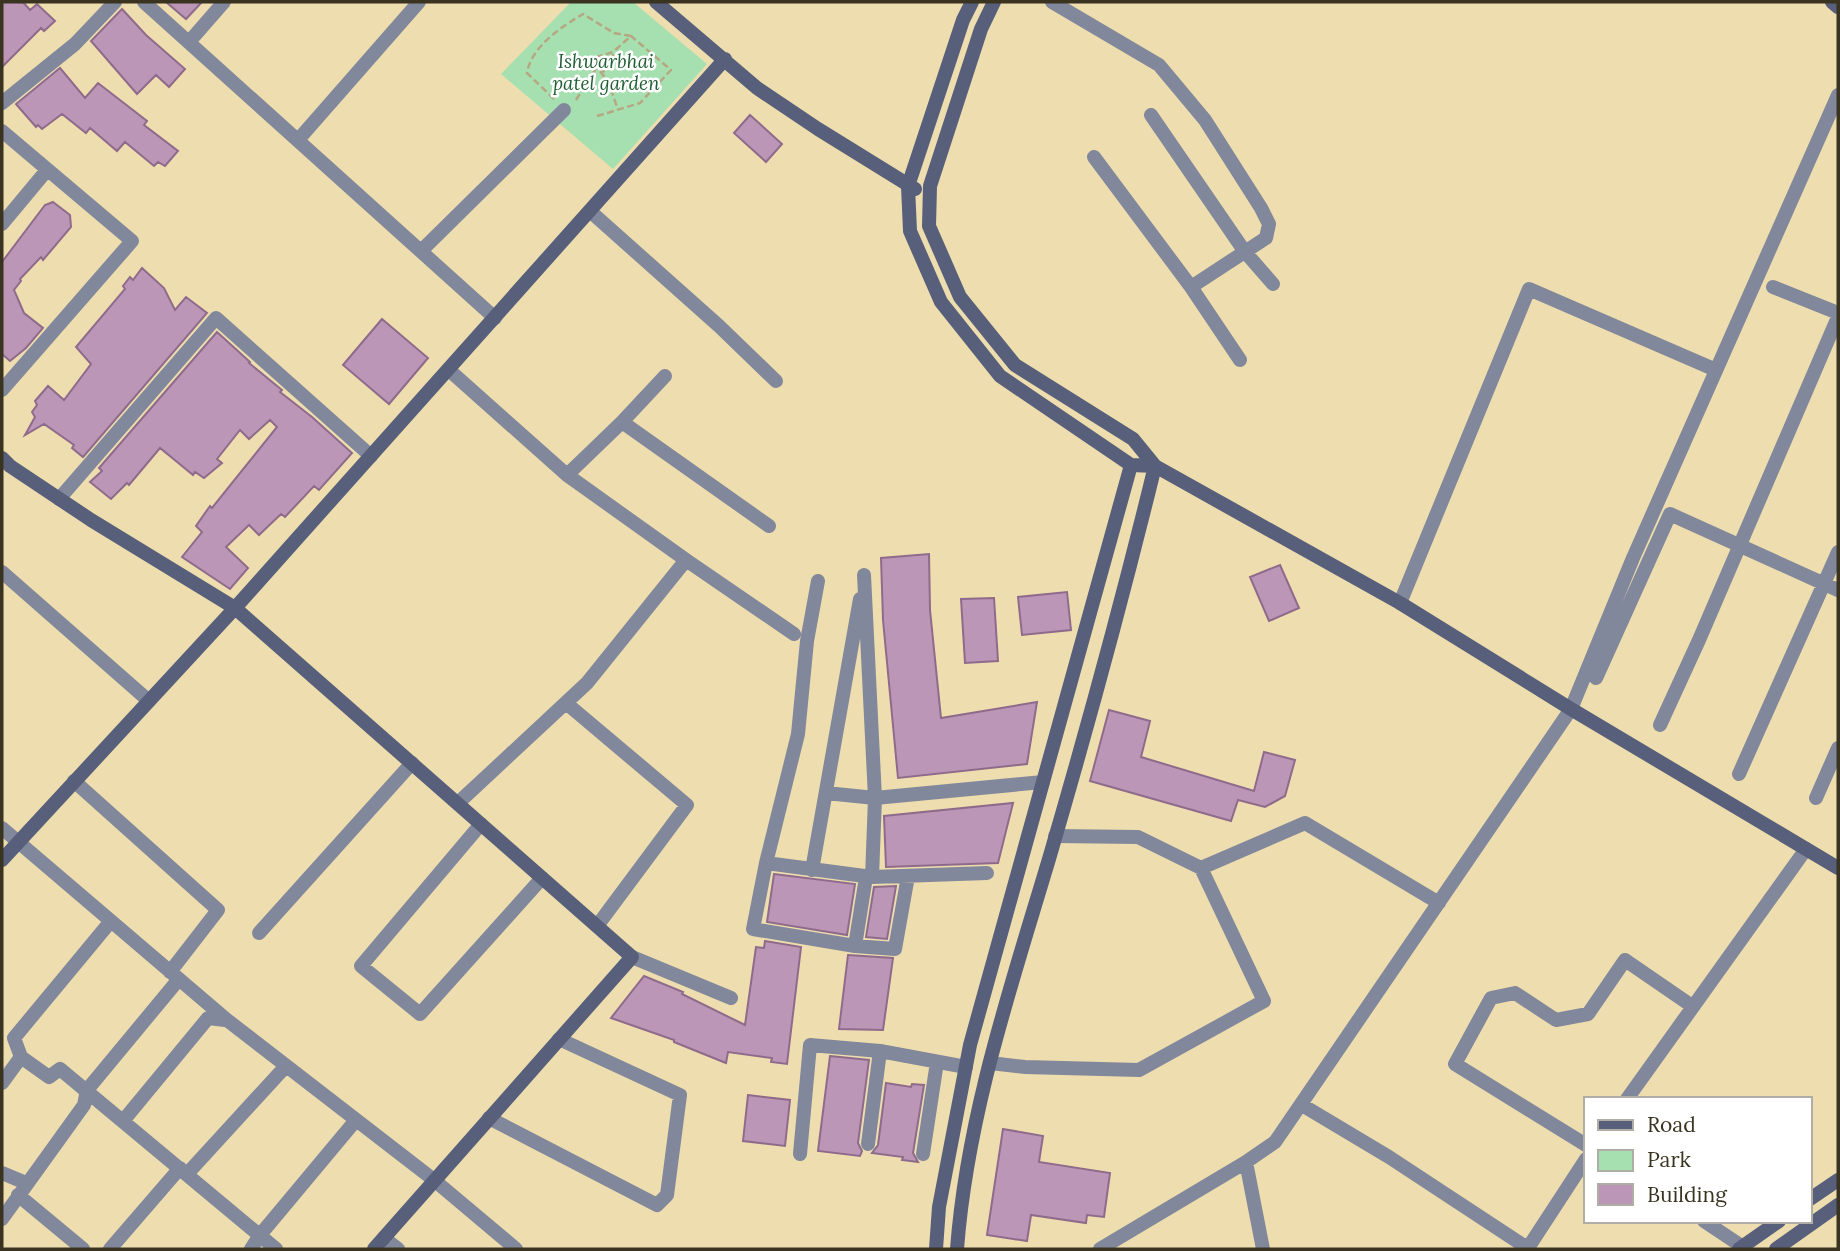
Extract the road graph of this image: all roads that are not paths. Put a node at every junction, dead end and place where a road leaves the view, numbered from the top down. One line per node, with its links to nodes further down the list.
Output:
1 (115, 2): 14 (street)
2 (144, 2): 11 (street)
3 (224, 2): 11 (street)
4 (419, 2): 18 (street)
5 (656, 2): 12 (street)
6 (972, 2): 21 (street)
7 (995, 2): 22 (street)
8 (1052, 2): 26 (street)
9 (1832, 2): 10 (street)
10 (1838, 7)
11 (189, 42): 18 (street)
12 (725, 59): 21 (street); 23 (street)
13 (1838, 95): 34 (street)
14 (2, 103)
15 (564, 110): 25 (street)
16 (1151, 115): 26 (street)
17 (2, 131): 20 (street)
18 (298, 140): 25 (street)
19 (1094, 157): 28 (street)
20 (47, 170): 24 (street); 37 (street)
21 (908, 186): 22 (street); 41 (street)
22 (930, 195): 42 (street)
23 (591, 212): 31 (street); 36 (street)
24 (2, 224)
25 (421, 251): 31 (street)
26 (1245, 252): 27 (street); 28 (street)
27 (1273, 284)
28 (1191, 287): 32 (street)
29 (1773, 287): 30 (street)
30 (1838, 315): 46 (street)
31 (495, 318): 33 (street)
32 (1240, 359)
33 (449, 370): 39 (street); 43 (street)
34 (1716, 370): 53 (street); 59 (street)
35 (665, 376): 38 (street)
36 (776, 381)
37 (2, 390)
38 (622, 422): 43 (street); 45 (street)
39 (371, 456): 44 (street); 54 (street)
40 (4, 465): 44 (street)
41 (1131, 465): 42 (street); 65 (street)
42 (1155, 466): 53 (street); 72 (street)
43 (567, 475): 48 (street)
44 (59, 499): 54 (street)
45 (769, 526)
46 (1740, 545): 51 (street); 56 (street); 60 (street)
47 (1838, 552): 51 (street)
48 (686, 560): 55 (street); 58 (street)
49 (2, 572): 57 (street)
50 (818, 581): 76 (street)
51 (1824, 584): 52 (street); 63 (street)
52 (1838, 590)
53 (1400, 603): 59 (street)
54 (234, 608): 57 (street); 62 (street)
55 (794, 634)
56 (1596, 678)
57 (149, 701): 64 (street)
58 (566, 703): 69 (street); 86 (street)
59 (1571, 709): 74 (street); 84 (street)
60 (1660, 725)
61 (1838, 748): 68 (street)
62 (412, 763): 69 (street); 87 (street)
63 (1739, 774)
64 (74, 781): 73 (street); 90 (street)
65 (1043, 782): 67 (street); 100 (street)
66 (826, 793): 67 (street); 67 (street); 79 (street)
67 (875, 798): 82 (street)
68 (1816, 798)
69 (458, 803): 70 (street)
70 (481, 824): 83 (street); 83 (street)
71 (2, 828): 73 (street)
72 (1055, 836): 77 (street); 98 (street)
73 (19, 841): 75 (street); 85 (street)
74 (1806, 849): 78 (street); 92 (street)
75 (2, 860)
76 (766, 863): 79 (street); 88 (street)
77 (1201, 868): 84 (street); 98 (street)
78 (1838, 868)
79 (812, 870): 82 (street)
80 (987, 873): 81 (street)
81 (908, 876): 82 (street); 88 (street)
82 (869, 877): 88 (street)
83 (542, 878): 86 (street)
84 (1439, 903): 104 (street)
85 (111, 921): 90 (street); 96 (street)
86 (597, 926): 89 (street)
87 (258, 933)
88 (855, 946)
89 (632, 957): 91 (street); 94 (street)
90 (174, 975): 93 (street); 102 (street)
91 (731, 998)
92 (1692, 1006): 103 (street); 109 (street)
93 (227, 1020): 99 (street); 107 (street)
94 (559, 1039): 105 (street); 105 (street)
95 (880, 1051): 97 (street); 108 (street); 110 (street)
96 (21, 1057): 101 (street); 102 (street)
97 (937, 1062): 100 (street); 111 (street)
98 (990, 1063): 134 (street)
99 (286, 1066): 106 (street); 114 (street)
100 (966, 1067): 133 (street)
101 (2, 1083)
102 (87, 1090): 107 (street); 118 (street)
103 (1628, 1097)
104 (1302, 1105): 112 (street); 137 (street)
105 (489, 1118): 116 (street)
106 (356, 1120): 116 (street); 124 (street)
107 (123, 1121): 114 (street)
108 (868, 1144)
109 (1584, 1144)
110 (800, 1154)
111 (923, 1154)
112 (1246, 1162): 135 (street); 136 (street)
113 (1584, 1162): 137 (street)
114 (183, 1171): 124 (street); 128 (street)
115 (2, 1173): 118 (street)
116 (434, 1180): 125 (street); 132 (street)
117 (1838, 1180): 119 (street)
118 (22, 1189): 121 (street); 127 (street)
119 (1812, 1198)
120 (1838, 1205): 138 (street)
121 (2, 1219)
122 (1707, 1223): 126 (street)
123 (1776, 1223): 126 (street)
124 (260, 1235): 129 (street); 130 (street)
125 (379, 1244): 131 (street)
126 (1741, 1248)
127 (83, 1249)
128 (110, 1249)
129 (251, 1249)
130 (276, 1249)
131 (398, 1249)
132 (516, 1249)
133 (936, 1249)
134 (957, 1249)
135 (1100, 1249)
136 (1263, 1249)
137 (1529, 1249)
138 (1776, 1249)

